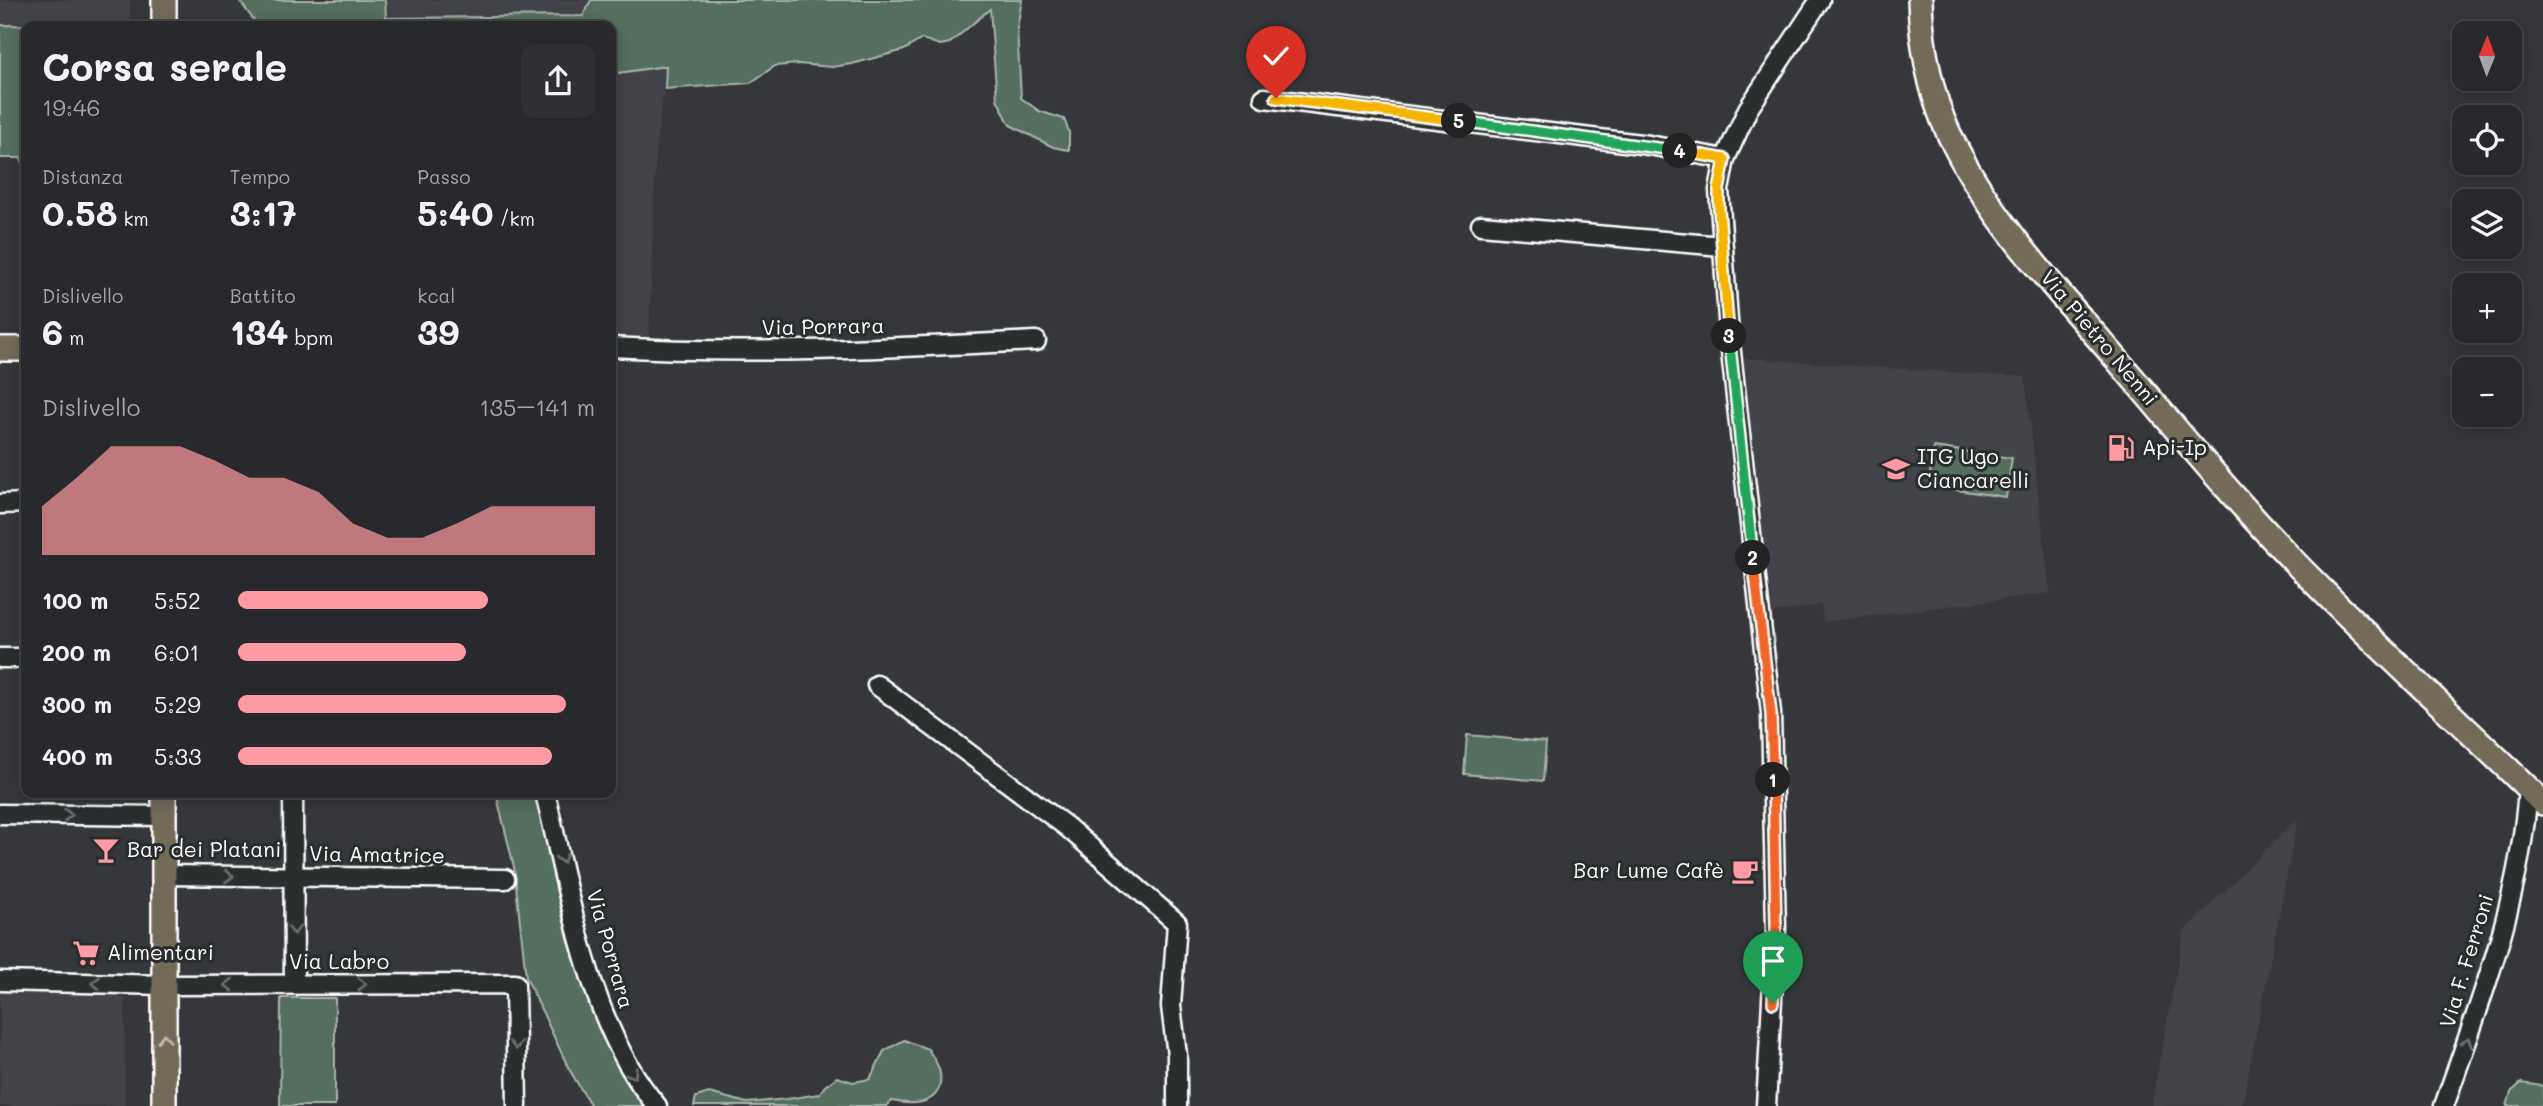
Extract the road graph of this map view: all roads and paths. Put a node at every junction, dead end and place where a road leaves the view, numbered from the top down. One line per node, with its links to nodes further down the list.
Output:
1 (164, 0): 4 (main road)
2 (1820, 0): 6 (street)
3 (1920, 0): 18 (main road, Via Pietro Nenni)
4 (164, 21)
5 (1264, 99): 6 (street)
6 (1725, 159): 8 (street)
7 (1481, 225): 8 (street)
8 (1722, 246): 36 (street)
9 (1036, 341): 10 (street, Via Porrara)
10 (616, 347)
11 (0, 349): 12 (main road)
12 (21, 349)
13 (21, 503): 14 (street)
14 (0, 504)
15 (0, 658): 16 (street)
16 (21, 658)
17 (877, 685): 35 (street)
18 (2536, 796): 25 (street, Via F. Ferroni)
19 (164, 798): 23 (main road)
20 (293, 798): 27 (street)
21 (546, 798): 34 (street, Via Porrara, one-way to 34)
22 (0, 814): 23 (street, one-way to 23)
23 (164, 816): 26 (main road)
24 (2543, 820): 25 (street)
25 (2526, 827): 37 (street, Via F. Ferroni, one-way to 25)
26 (164, 875): 27 (street, Via Amatrice, one-way to 27); 31 (main road)
27 (294, 877): 28 (street, Via Amatrice); 30 (street, one-way to 30)
28 (505, 878)
29 (0, 981): 31 (street, Via Labro, one-way to 29)
30 (294, 984): 31 (street, Via Labro, one-way to 31); 33 (street, Via Labro, one-way to 33)
31 (164, 985): 32 (main road, one-way to 31)
32 (164, 1106)
33 (517, 1106)
34 (657, 1106)
35 (1177, 1106)
36 (1766, 1106)
37 (2444, 1106)

